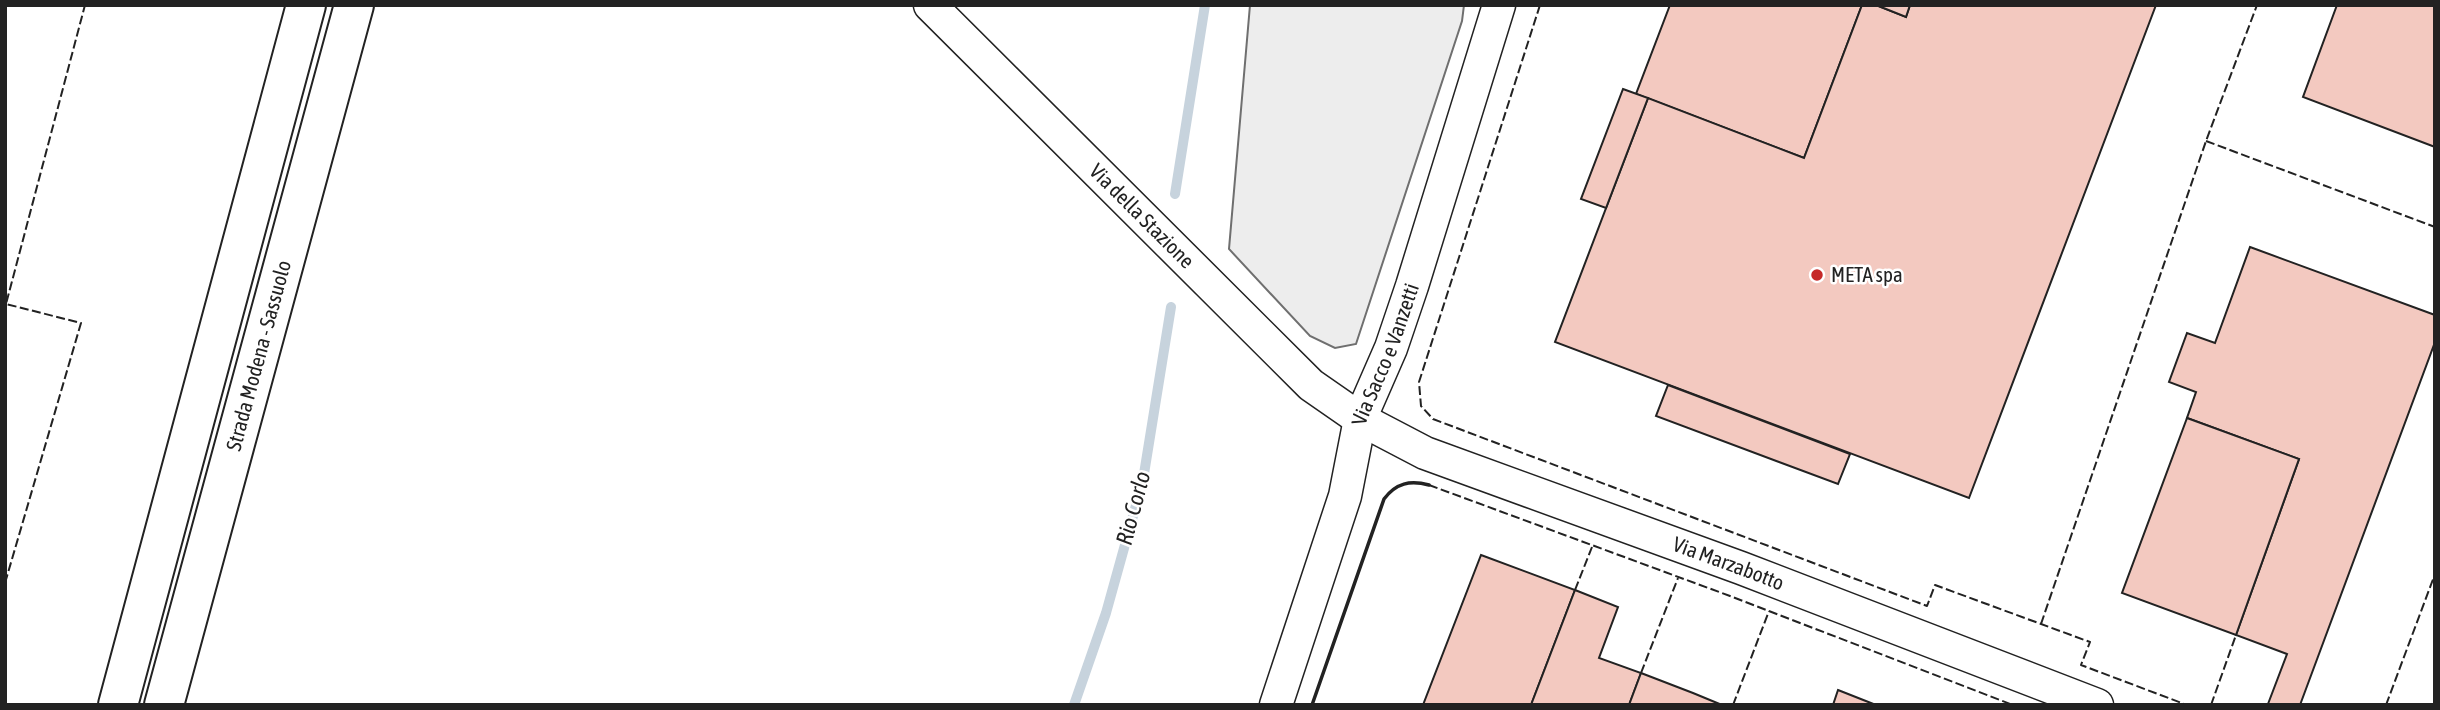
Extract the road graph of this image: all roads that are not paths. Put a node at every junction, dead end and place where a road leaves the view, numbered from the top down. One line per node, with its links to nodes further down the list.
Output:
1 (306, 5): 6 (highway)
2 (354, 5): 7 (highway, Strada Modena - Sassuolo)
3 (930, 5): 5 (street, Via della Stazione)
4 (1499, 5): 5 (street, Via Sacco e Vanzetti)
5 (1360, 419): 8 (street, Via Sacco e Vanzetti); 9 (street, Via Marzabotto)
6 (118, 705)
7 (164, 705)
8 (1276, 705)
9 (2097, 705)

